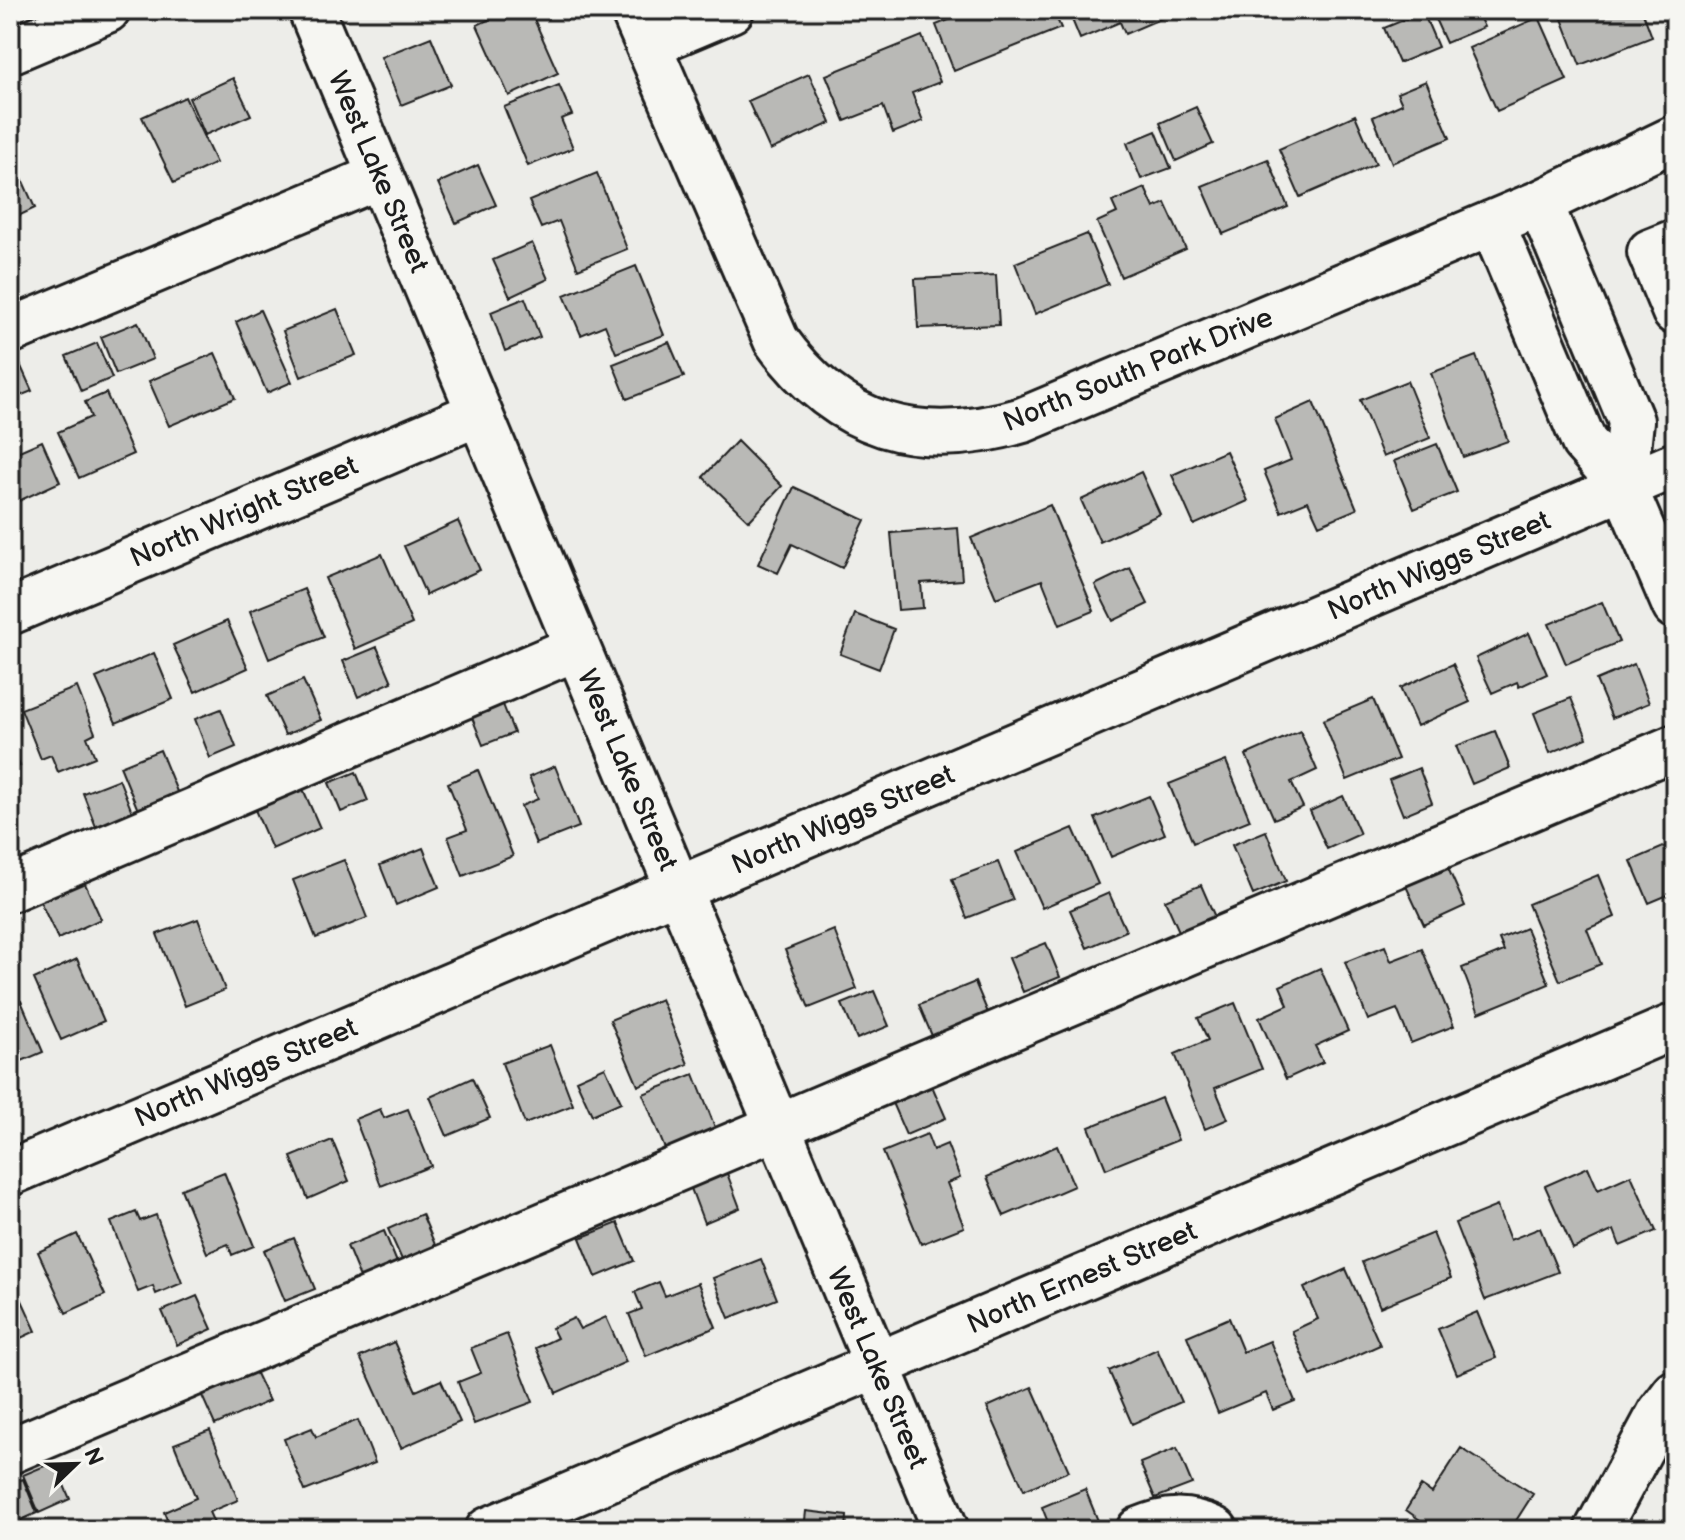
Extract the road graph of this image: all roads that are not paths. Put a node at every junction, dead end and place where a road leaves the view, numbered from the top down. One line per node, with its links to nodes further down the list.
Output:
1 (107, 10): 5 (street)
2 (311, 10): 7 (street, West Lake Street)
3 (731, 10): 4 (street)
4 (641, 28): 9 (street, North South Park Drive)
5 (10, 51)
6 (1675, 138): 8 (street, North South Park Drive)
7 (380, 176): 12 (street); 13 (street, West Lake Street)
8 (1540, 203): 9 (street, North South Park Drive); 15 (street)
9 (1492, 223): 15 (street)
10 (1675, 242): 11 (street)
11 (1675, 312)
12 (10, 331)
13 (479, 413): 17 (street, North Wright Street); 18 (street, West Lake Street)
14 (1675, 465): 15 (street, North Wiggs Street)
15 (1624, 487): 16 (street); 21 (street, North Wiggs Street)
16 (1675, 606)
17 (10, 612)
18 (576, 648): 20 (street); 21 (street, West Lake Street)
19 (1675, 747): 23 (street)
20 (10, 889)
21 (677, 890): 23 (street, West Lake Street); 24 (street, North Wiggs Street)
22 (1675, 1026): 25 (street, North Ernest Street)
23 (776, 1127): 25 (street, West Lake Street); 27 (street)
24 (10, 1173)
25 (876, 1365): 28 (street, North Ernest Street); 29 (street, West Lake Street)
26 (1675, 1393): 32 (street)
27 (10, 1451)
28 (488, 1530)
29 (946, 1530)
30 (1139, 1530): 31 (street)
31 (1215, 1530)
32 (1597, 1530)

